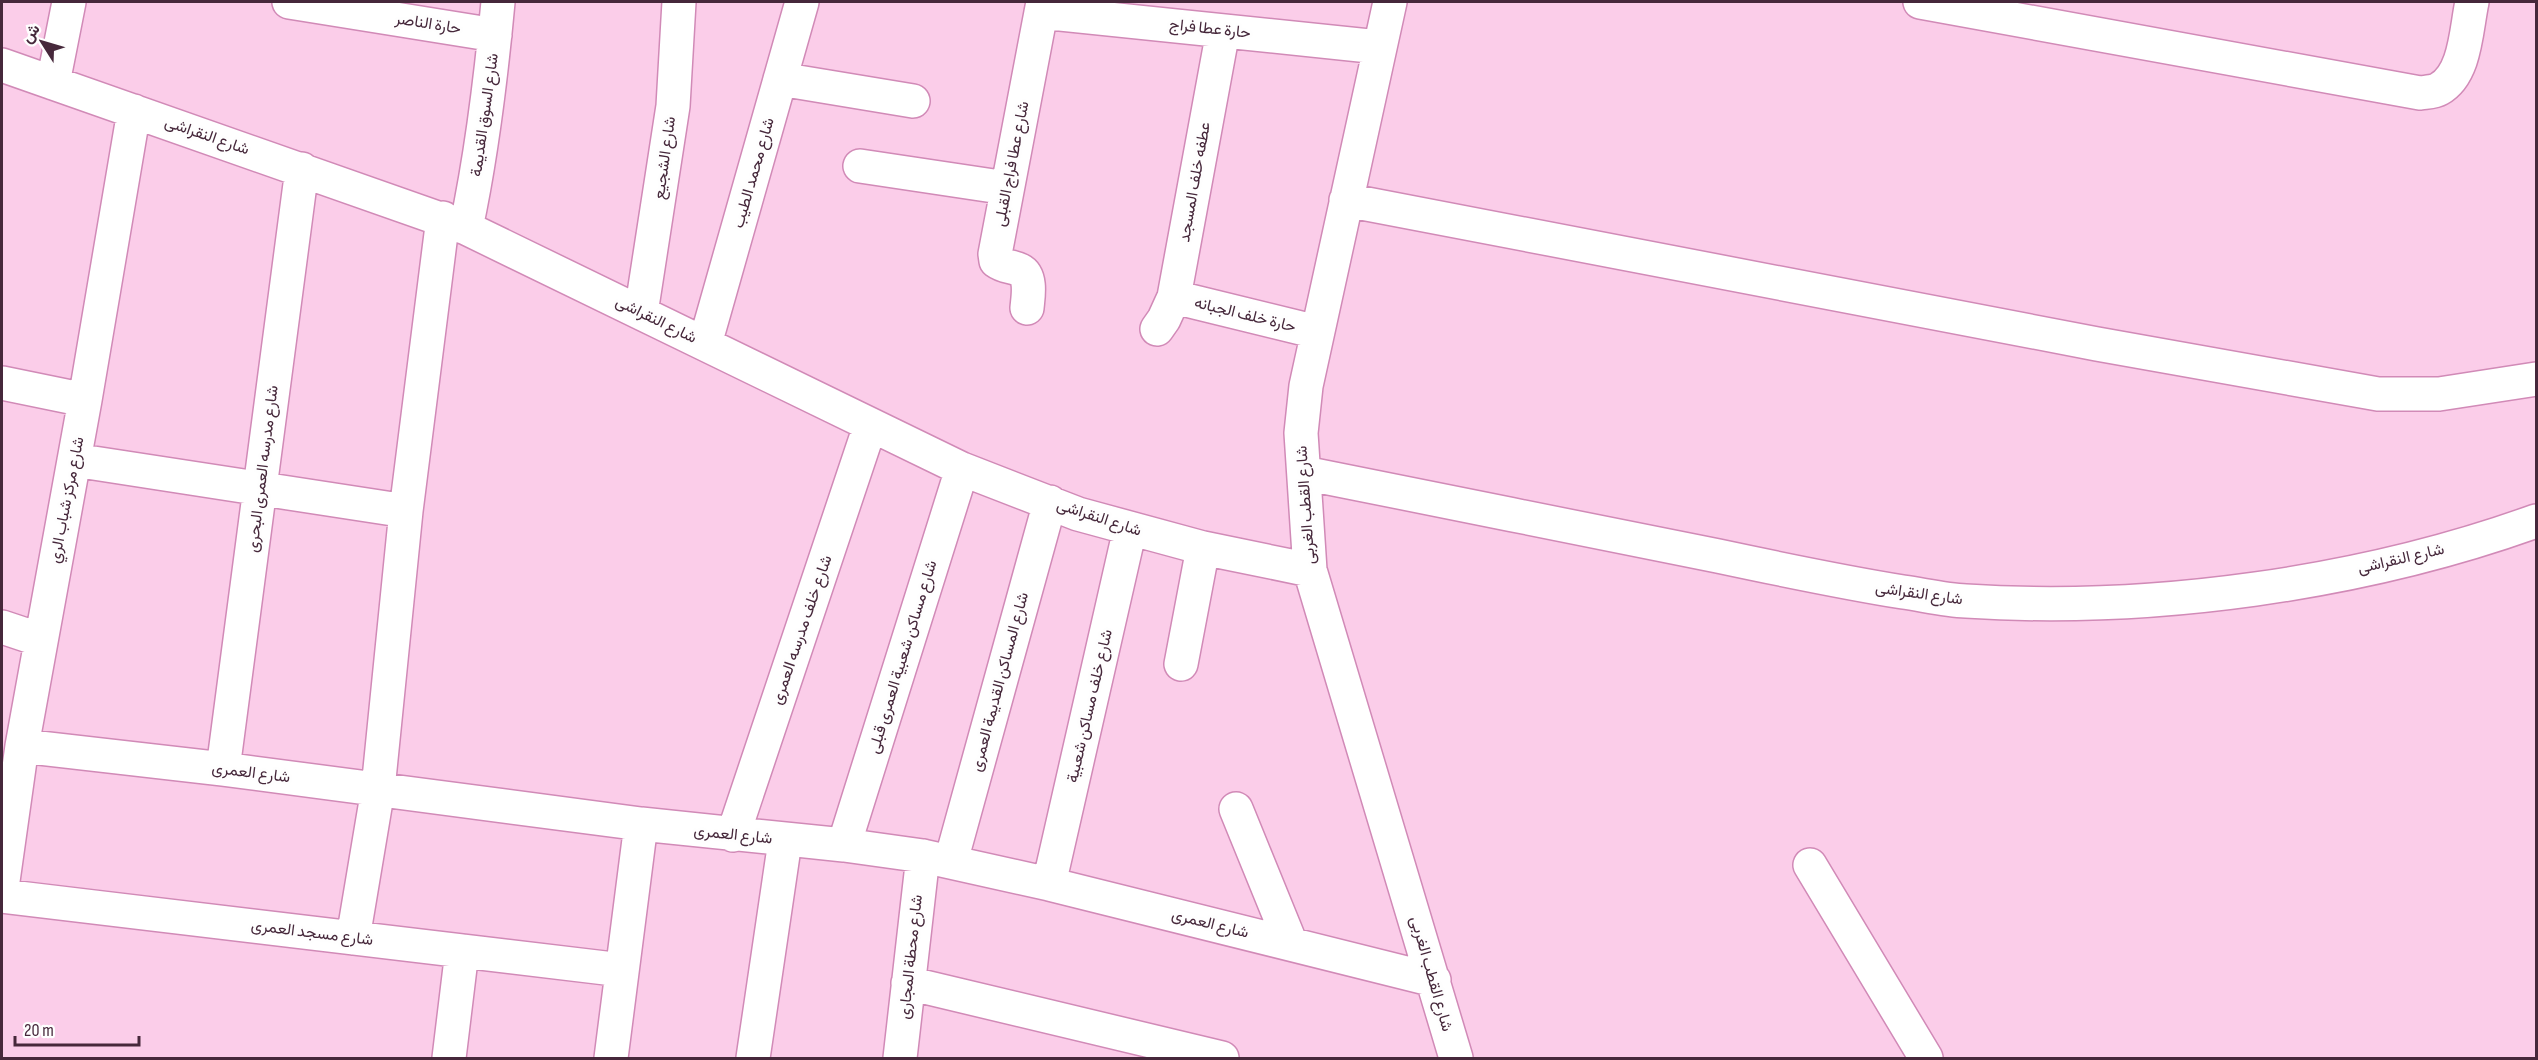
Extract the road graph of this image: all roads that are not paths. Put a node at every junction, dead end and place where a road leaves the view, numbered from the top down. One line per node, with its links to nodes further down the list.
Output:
1 (69, 2): 15 (street)
2 (289, 2): 11 (street, حارة الناصر)
3 (498, 2): 11 (street, شارع السوق القديمة)
4 (679, 2): 25 (street, شارع الشجيع)
5 (802, 2): 14 (street, شارع محمد الطيب)
6 (1390, 2): 12 (street, شارع القطب الغربى)
7 (1920, 2): 8 (street)
8 (2472, 2)
9 (1042, 7): 10 (street, حارة عطا فراج); 20 (street, شارع عطا فراج القبلى)
10 (1223, 31): 12 (street, حارة عطا فراج); 23 (street, عطفه خلف المسجد)
11 (495, 35): 22 (street, شارع السوق القديمة)
12 (1379, 47): 21 (street, شارع القطب الغربى)
13 (2, 65): 15 (street, شارع النقراشى)
14 (780, 79): 16 (street); 28 (street, شارع محمد الطيب)
15 (53, 83): 17 (street, شارع النقراشى)
16 (913, 101)
17 (134, 111): 19 (street, شارع النقراشى); 31 (street, شارع مركز شباب الري)
18 (860, 166): 20 (street)
19 (303, 169): 22 (street, شارع النقراشى); 36 (street, شارع مدرسه العمرى البحرى)
20 (1007, 188): 24 (street, شارع عطا فراج القبلى)
21 (1346, 200): 27 (street, شارع القطب الغربى); 29 (street)
22 (455, 223): 25 (street, شارع النقراشى); 38 (street, شارع السوق القديمة)
23 (1174, 297): 26 (street, عطفه خلف المسجد); 27 (street, حارة خلف الجبانه)
24 (1027, 308)
25 (641, 312): 28 (street, شارع النقراشى)
26 (1157, 329)
27 (1317, 332): 35 (street, شارع القطب الغربى)
28 (705, 344): 32 (street, شارع النقراشى)
29 (2536, 379)
30 (2, 383): 31 (street)
31 (85, 400): 33 (street, شارع مركز شباب الري)
32 (870, 426): 34 (street, شارع النقراشى); 51 (street, شارع خلف مدرسه العمرى)
33 (74, 460): 36 (street); 44 (street, شارع مركز شباب الري)
34 (962, 469): 37 (street, شارع النقراشى); 53 (street, شارع مساكن شعبية العمرى قبلى)
35 (1304, 473): 39 (street, شارع النقراشى); 42 (street, شارع القطب الغربى)
36 (260, 489): 38 (street); 47 (street, شارع مدرسه العمرى البحرى)
37 (1050, 502): 40 (street, شارع النقراشى); 54 (street, شارع المساكن القديمة العمرى)
38 (406, 511): 48 (street, شارع السوق القديمة)
39 (2536, 521)
40 (1130, 529): 41 (street, شارع النقراشى); 56 (street, شارع خلف مساكن شعبية)
41 (1203, 548): 42 (street, شارع النقراشى); 45 (street)
42 (1310, 570): 63 (street, شارع القطب الغربى)
43 (2, 627): 44 (street)
44 (40, 640): 46 (street, شارع مركز شباب الري)
45 (1181, 664)
46 (22, 746): 47 (street, شارع العمرى); 57 (street, شارع مركز شباب الري)
47 (224, 769): 48 (street, شارع العمرى)
48 (378, 789): 50 (street, شارع العمرى); 59 (street, شارع السوق القديمة)
49 (1236, 809): 60 (street)
50 (641, 824): 51 (street, شارع العمرى); 62 (street)
51 (733, 835): 52 (street, شارع العمرى)
52 (785, 841): 53 (street, شارع العمرى); 67 (street)
53 (844, 845): 54 (street, شارع العمرى)
54 (937, 859): 56 (street, شارع العمرى); 64 (street, شارع محطة المجارى)
55 (1810, 866): 71 (street)
56 (1049, 884): 60 (street, شارع العمرى)
57 (2, 888)
58 (2, 896): 59 (street, شارع مسجد العمرى)
59 (353, 938): 61 (street, شارع مسجد العمرى)
60 (1291, 944): 63 (street, شارع العمرى)
61 (462, 951): 62 (street, شارع مسجد العمرى); 65 (street)
62 (622, 970): 66 (street)
63 (1434, 980): 70 (street, شارع القطب الغربى)
64 (908, 983): 68 (street, شارع محطة المجارى); 69 (street)
65 (449, 1059)
66 (611, 1059)
67 (753, 1059)
68 (900, 1059)
69 (1221, 1059)
70 (1456, 1059)
71 (1926, 1059)

